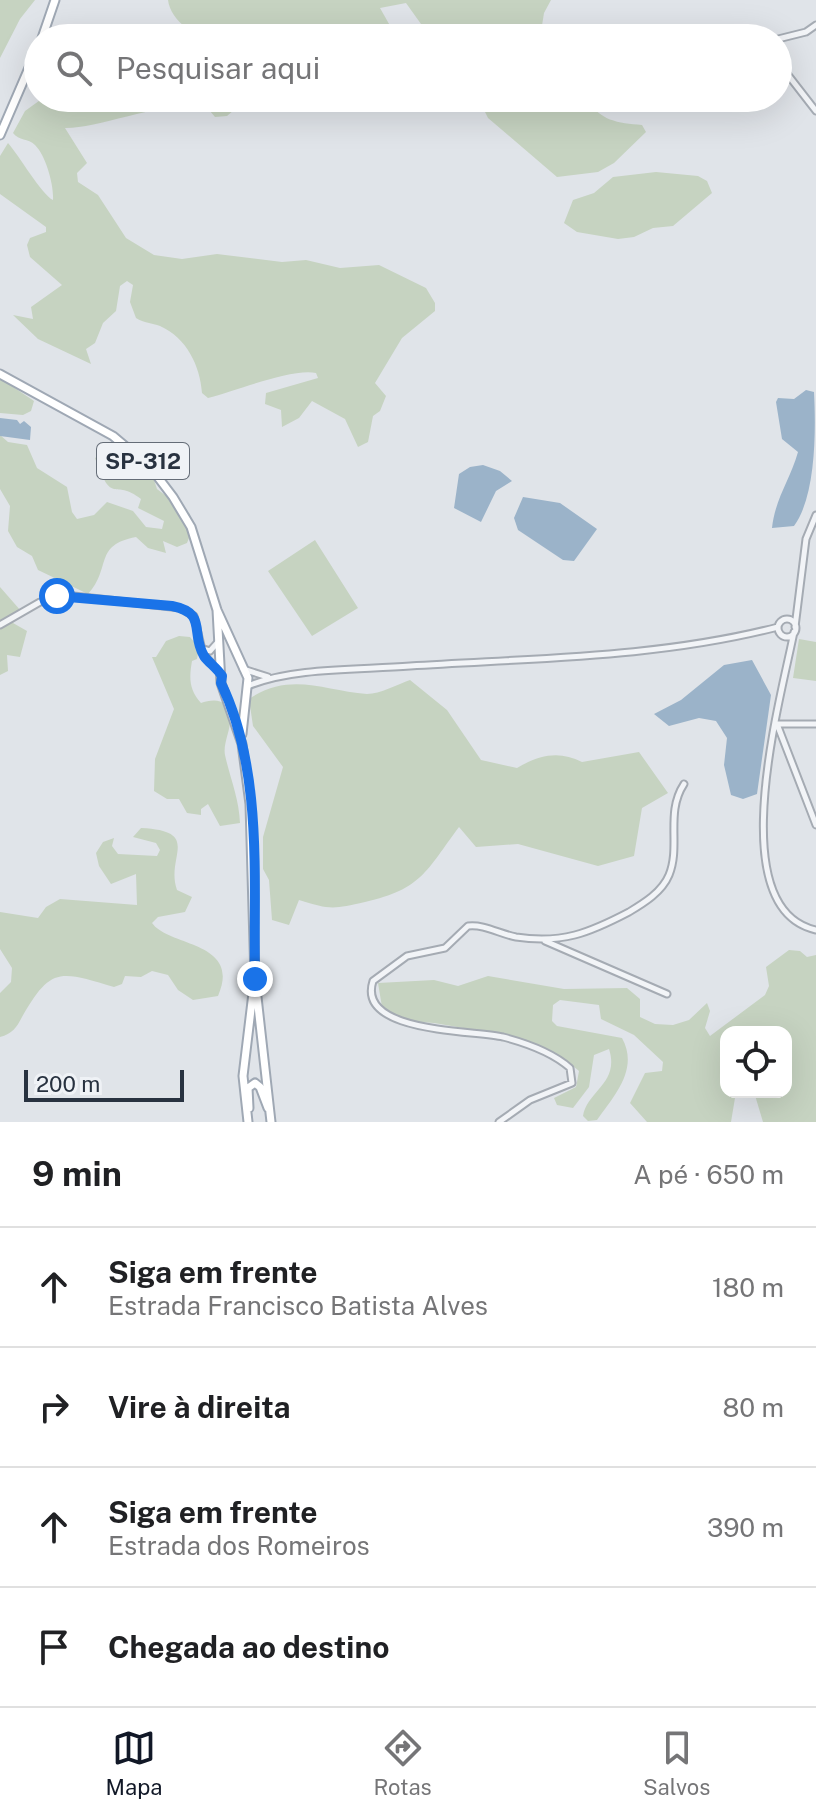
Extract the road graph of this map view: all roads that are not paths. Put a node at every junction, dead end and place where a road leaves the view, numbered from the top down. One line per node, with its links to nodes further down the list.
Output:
1 (55, 0): 2 (main road)
2 (47, 24)
3 (816, 25): 4 (street)
4 (792, 36)
5 (24, 79): 8 (main road)
6 (792, 80): 7 (street)
7 (816, 111)
8 (0, 135)
9 (0, 374): 11 (main road, SP-312)
10 (816, 515): 14 (street)
11 (217, 610): 16 (main road, SP-312); 19 (main road, SP-312)
12 (0, 625): 17 (street)
13 (778, 627): 14 (street); 15 (street); 21 (street)
14 (794, 627): 15 (street); 18 (street)
15 (783, 636): 18 (street)
16 (219, 641): 17 (street); 20 (main road, SP-312)
17 (201, 647): 20 (street)
18 (791, 647): 24 (street)
19 (234, 668): 20 (main road); 21 (street); 22 (main road, SP-312)
20 (222, 676): 23 (main road, SP-312)
21 (273, 678): 22 (street)
22 (246, 688): 23 (main road); 26 (main road, SP-312)
23 (225, 690): 26 (main road, SP-312)
24 (777, 724): 25 (street); 28 (street); 29 (street)
25 (816, 724)
26 (242, 744): 31 (main road, SP-312)
27 (684, 784): 30 (street)
28 (816, 825)
29 (816, 930)
30 (540, 939): 32 (street); 36 (street)
31 (255, 979): 33 (main road, SP-312); 34 (main road, SP-312)
32 (667, 994)
33 (269, 1110): 34 (main road); 35 (main road, SP-312)
34 (247, 1118)
35 (271, 1122)
36 (499, 1122)

